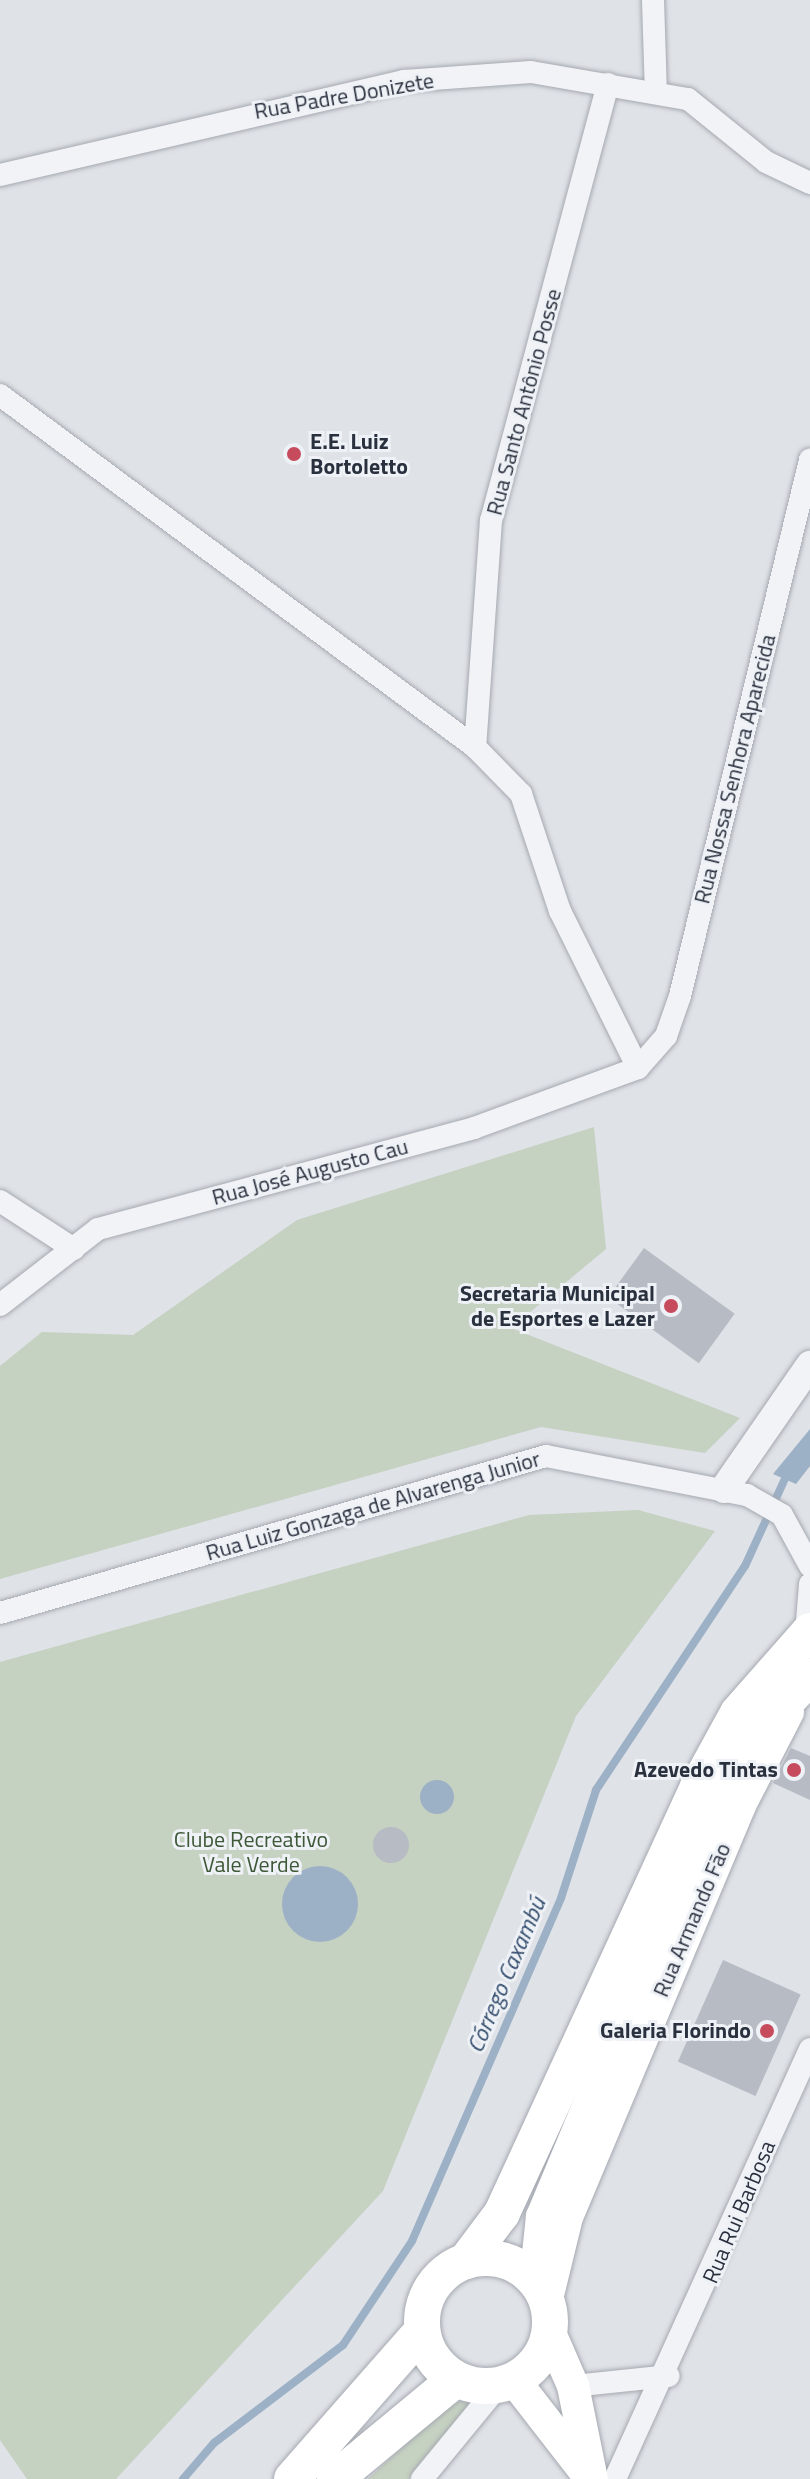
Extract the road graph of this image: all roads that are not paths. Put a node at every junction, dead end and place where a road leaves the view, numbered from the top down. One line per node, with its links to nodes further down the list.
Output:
1 (653, 0): 3 (street)
2 (608, 84): 3 (street, Rua Padre Donizete); 4 (street, Rua Padre Donizete); 8 (street, Rua Santo Antônio Posse)
3 (656, 93): 5 (street, Rua Padre Donizete)
4 (0, 175)
5 (810, 183)
6 (0, 395): 8 (street)
7 (810, 460): 9 (street, Rua Nossa Senhora Aparecida)
8 (475, 747): 9 (street)
9 (638, 1068): 11 (street, Rua José Augusto Cau)
10 (0, 1201): 11 (street)
11 (74, 1249): 12 (street, Rua José Augusto Cau)
12 (0, 1305)
13 (810, 1365): 14 (street)
14 (736, 1492): 15 (street, Rua Luiz Gonzaga de Alvarenga Junior); 18 (street, Rua Luiz Gonzaga de Alvarenga Junior)
15 (805, 1537): 16 (street, Rua Luiz Gonzaga de Alvarenga Junior)
16 (810, 1566)
17 (810, 1584): 19 (street)
18 (0, 1613)
19 (808, 1632): 22 (main road)
20 (807, 1680): 23 (main road)
21 (810, 2049): 25 (street, Rua Rui Barbosa)
22 (466, 2261): 23 (main road); 24 (main road)
23 (544, 2305): 27 (main road); 28 (main road)
24 (421, 2332): 26 (main road); 29 (main road)
25 (668, 2376): 28 (street); 33 (street, Rua Rui Barbosa)
26 (456, 2379): 27 (main road); 30 (main road)
27 (507, 2382): 31 (street); 32 (main road)
28 (573, 2386): 32 (main road)
29 (292, 2479)
30 (335, 2479)
31 (422, 2479)
32 (591, 2479)
33 (615, 2479)

